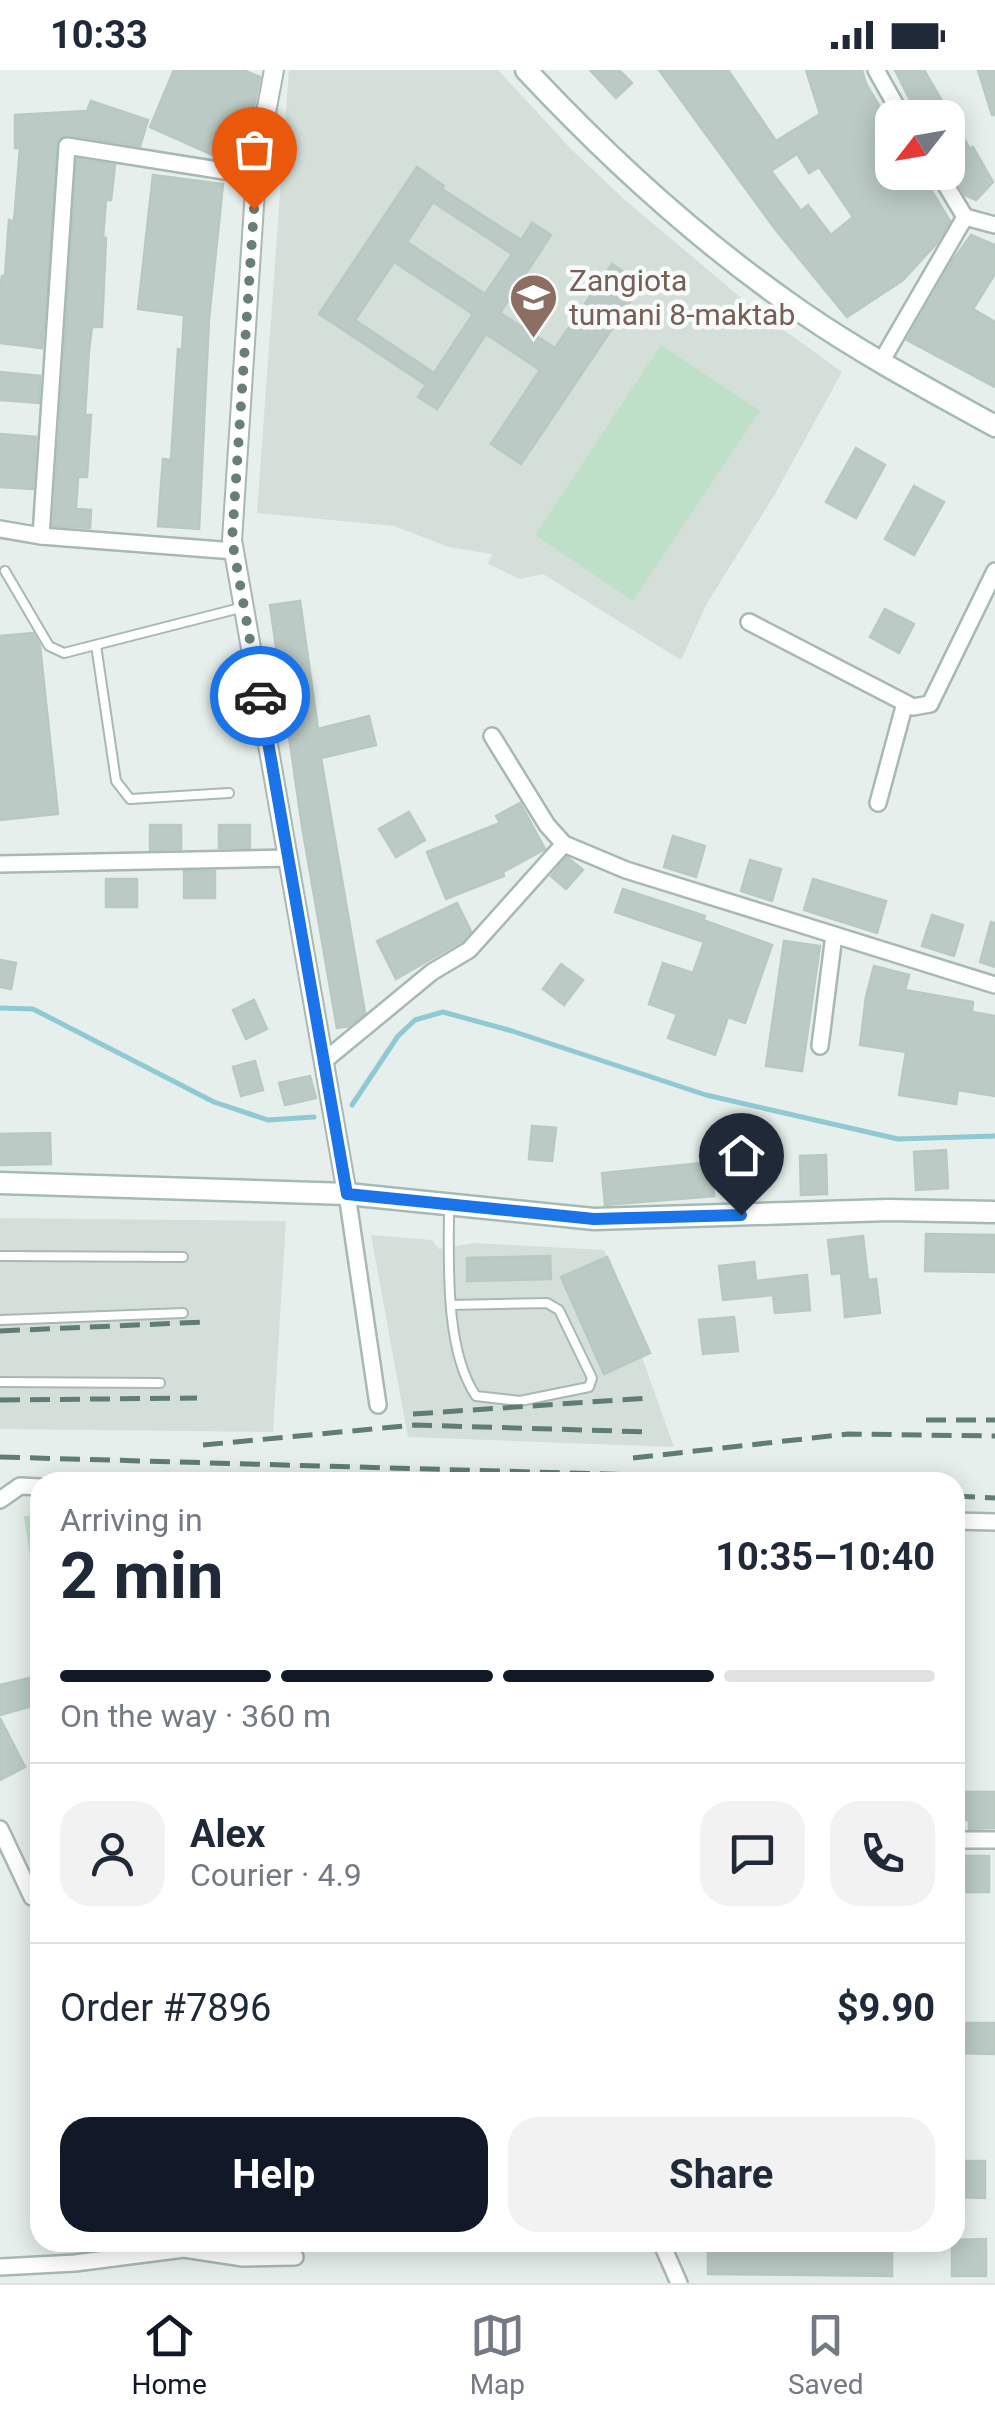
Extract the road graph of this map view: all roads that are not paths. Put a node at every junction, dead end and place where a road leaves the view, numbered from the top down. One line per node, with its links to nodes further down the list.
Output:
1 (274, 70): 5 (street)
2 (526, 70): 9 (main road)
3 (876, 70): 4 (street)
4 (893, 100)
5 (256, 176): 12 (street); 13 (street)
6 (949, 190): 7 (street)
7 (966, 217): 8 (street); 9 (street)
8 (995, 225)
9 (880, 362): 10 (main road)
10 (995, 426)
11 (0, 529): 12 (street)
12 (42, 536): 13 (street)
13 (234, 551): 16 (street)
14 (5, 571): 18 (lane)
15 (995, 571): 19 (street)
16 (244, 607): 18 (lane); 24 (street)
17 (749, 622): 19 (street)
18 (96, 645): 21 (lane)
19 (906, 703): 22 (street)
20 (492, 736): 23 (street)
21 (229, 793)
22 (878, 803)
23 (564, 844): 26 (street); 29 (street)
24 (289, 858): 25 (street); 29 (street)
25 (0, 864)
26 (834, 935): 27 (street); 28 (street)
27 (995, 985)
28 (820, 1046)
29 (324, 1062): 31 (street)
30 (0, 1183): 31 (main road)
31 (347, 1194): 32 (main road); 41 (street)
32 (449, 1205): 33 (main road); 36 (lane)
33 (995, 1212)
34 (0, 1256): 35 (lane)
35 (183, 1257)
36 (451, 1305): 36 (lane)
37 (183, 1313): 38 (lane)
38 (0, 1320)
39 (0, 1382): 40 (lane)
40 (160, 1383)
41 (378, 1406)
42 (30, 1486): 43 (street)
43 (0, 1500)
44 (965, 1521): 45 (street)
45 (995, 1522)
46 (0, 1829): 49 (street)
47 (965, 1840): 48 (street)
48 (995, 1840)
49 (30, 1893)
50 (76, 2252): 55 (street)
51 (161, 2252): 55 (street)
52 (204, 2252): 54 (street)
53 (665, 2252): 57 (street)
54 (294, 2257)
55 (75, 2263): 56 (street)
56 (0, 2267)
57 (679, 2283)

